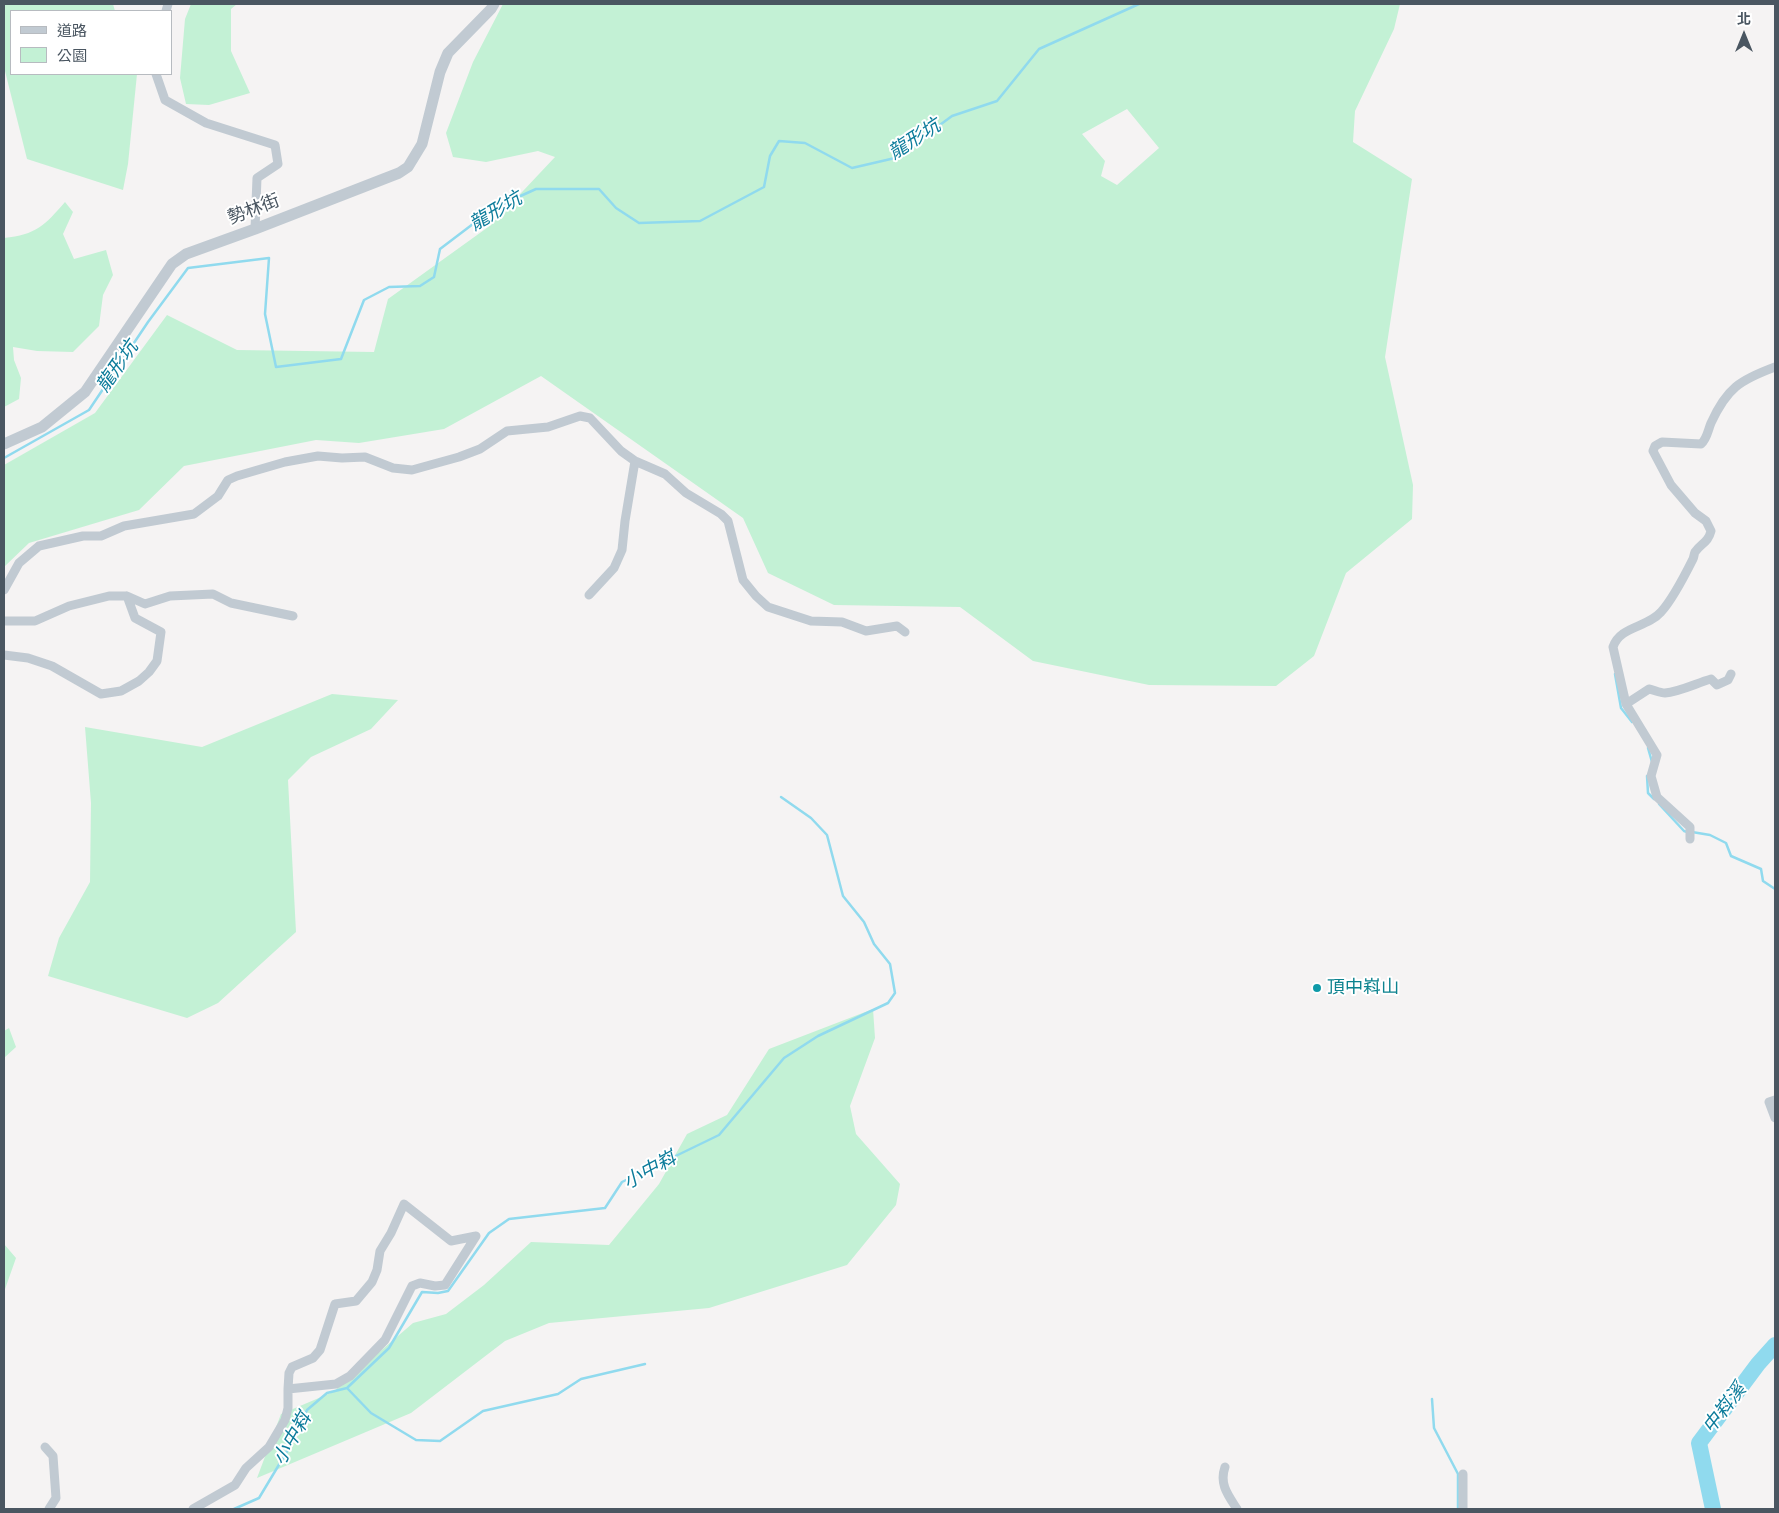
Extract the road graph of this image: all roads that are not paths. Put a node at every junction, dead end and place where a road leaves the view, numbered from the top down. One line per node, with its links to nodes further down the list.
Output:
1 (494, 4): 3 (street, 勢林街)
2 (156, 75): 3 (street)
3 (255, 229): 5 (street, 勢林街)
4 (1775, 367): 15 (street)
5 (4, 444)
6 (635, 461): 7 (street); 9 (street); 12 (street)
7 (4, 590)
8 (127, 596): 10 (street); 11 (street); 13 (street)
9 (589, 596)
10 (293, 616)
11 (4, 621)
12 (905, 632)
13 (4, 655)
14 (1731, 674): 15 (street)
15 (1626, 704): 16 (street)
16 (1690, 839)
17 (1775, 1100): 18 (street)
18 (1775, 1118)
19 (288, 1389): 19 (street); 24 (street)
20 (45, 1447): 23 (street)
21 (1225, 1467): 25 (street)
22 (1462, 1474): 26 (street)
23 (49, 1509)
24 (193, 1509)
25 (1237, 1509)
26 (1463, 1509)

